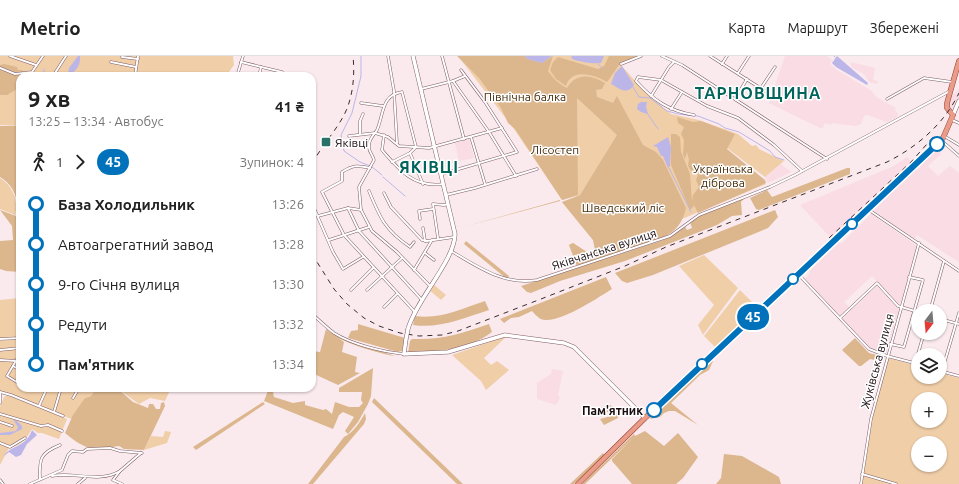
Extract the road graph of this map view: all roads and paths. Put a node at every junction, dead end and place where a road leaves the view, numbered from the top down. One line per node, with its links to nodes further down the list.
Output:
1 (10, 56): 22 (street)
2 (43, 56): 22 (street)
3 (66, 56): 29 (street)
4 (243, 56): 18 (street)
5 (388, 56): 47 (street)
6 (413, 56): 43 (street)
7 (442, 56): 41 (street)
8 (641, 56): 20 (street)
9 (662, 56): 19 (street)
10 (710, 56): 21 (street)
11 (727, 56): 21 (street)
12 (749, 56): 34 (street)
13 (122, 57): 14 (street)
14 (130, 57): 15 (street)
15 (138, 57): 23 (street)
16 (959, 61): 40 (main road)
17 (111, 62): 23 (street)
18 (241, 62): 24 (street); 31 (street)
19 (674, 62): 38 (street); 49 (street)
20 (621, 64)
21 (722, 64): 34 (street)
22 (36, 65): 28 (street)
23 (136, 67): 30 (street)
24 (261, 67): 32 (street); 33 (street)
25 (775, 67): 42 (street)
26 (0, 68): 35 (street)
27 (461, 70): 36 (street)
28 (32, 72)
29 (56, 72)
30 (135, 72)
31 (238, 72)
32 (260, 72)
33 (282, 72)
34 (738, 73): 37 (street)
35 (16, 74)
36 (465, 76): 39 (street); 60 (street)
37 (747, 79): 42 (street); 49 (street)
38 (661, 80): 46 (street); 48 (street); 48 (street)
39 (453, 81): 41 (street); 62 (street)
40 (953, 81): 45 (main road); 50 (street)
41 (449, 82): 43 (street); 68 (street)
42 (761, 88): 44 (street)
43 (420, 89): 72 (street)
44 (765, 91)
45 (950, 91): 58 (main road); 76 (street, Яківчанська вулиця)
46 (682, 92): 54 (street); 81 (street)
47 (394, 93): 53 (street); 69 (street); 71 (street)
48 (651, 96): 54 (street)
49 (735, 99): 76 (street)
50 (887, 99)
51 (959, 101): 55 (street)
52 (361, 103): 53 (street)
53 (384, 106): 61 (street)
54 (671, 109): 57 (street)
55 (957, 109): 58 (street)
56 (363, 114): 63 (street)
57 (694, 115)
58 (952, 117): 59 (street); 67 (main road)
59 (959, 123)
60 (502, 128): 62 (street); 75 (street)
61 (375, 132): 63 (street); 64 (street); 79 (street)
62 (489, 132): 66 (street); 75 (street)
63 (360, 134): 65 (street)
64 (384, 135): 71 (street); 77 (street)
65 (349, 136)
66 (471, 138): 68 (street); 78 (street)
67 (942, 138): 70 (street); 74 (street); 93 (main road)
68 (464, 139): 72 (street)
69 (397, 143)
70 (959, 145)
71 (416, 147): 72 (street); 73 (street)
72 (434, 147): 82 (street)
73 (410, 153): 77 (street); 84 (street)
74 (959, 156)
75 (504, 157): 78 (street); 83 (street)
76 (827, 158): 81 (street, Яківчанська вулиця)
77 (392, 162): 84 (street)
78 (478, 164): 82 (street); 86 (street)
79 (370, 168): 94 (street); 96 (street)
80 (538, 169): 83 (street)
81 (802, 171): 110 (street, Яківчанська вулиця)
82 (440, 174): 85 (street)
83 (516, 176): 86 (street)
84 (423, 184): 85 (street)
85 (443, 184): 89 (street)
86 (485, 184): 89 (street)
87 (369, 191): 108 (street)
88 (384, 193): 107 (street)
89 (446, 195): 90 (street)
90 (448, 204): 92 (street); 103 (street)
91 (348, 208): 94 (street); 96 (street); 101 (street)
92 (432, 209): 98 (street); 104 (street)
93 (868, 209): 109 (street); 120 (main road)
94 (361, 210): 99 (street)
95 (316, 212): 97 (street)
96 (332, 212): 97 (street); 102 (street)
97 (318, 216): 105 (street)
98 (420, 219)
99 (369, 227): 101 (street); 113 (street)
100 (423, 228): 107 (street)
101 (359, 231): 102 (street); 116 (street)
102 (344, 235): 105 (street); 112 (street)
103 (455, 237): 104 (street); 110 (street)
104 (438, 238): 106 (street)
105 (329, 240): 112 (street)
106 (432, 240): 107 (street); 111 (street)
107 (425, 241)
108 (414, 242)
109 (919, 243): 115 (street); 122 (street, Жуківська вулиця)
110 (450, 250): 123 (street)
111 (425, 253): 114 (street); 118 (street)
112 (363, 257): 117 (street)
113 (402, 258): 116 (street); 118 (street)
114 (434, 260)
115 (944, 261): 119 (street); 129 (street)
116 (392, 267): 121 (street); 127 (street)
117 (373, 268): 121 (street); 124 (street)
118 (414, 270): 123 (street)
119 (959, 271)
120 (798, 274): 136 (street); 166 (main road)
121 (382, 277): 125 (street); 126 (street)
122 (909, 277): 128 (street); 131 (street, Жуківська вулиця)
123 (430, 286): 127 (street)
124 (351, 290)
125 (367, 290)
126 (397, 294): 130 (street); 133 (street)
127 (422, 300): 133 (street)
128 (915, 304)
129 (932, 304)
130 (384, 307)
131 (901, 307): 132 (street); 136 (street); 142 (street, Жуківська вулиця)
132 (911, 310)
133 (415, 312): 145 (street, bridge)
134 (959, 313): 139 (street)
135 (316, 317): 145 (street)
136 (840, 318): 147 (street)
137 (911, 319): 142 (street)
138 (947, 321): 139 (street)
139 (958, 324): 146 (street)
140 (16, 338): 141 (street)
141 (0, 339)
142 (890, 344): 147 (street, Жуківська вулиця)
143 (16, 348): 144 (street)
144 (0, 350)
145 (404, 354): 166 (street)
146 (947, 354)
147 (887, 356): 150 (street); 174 (street, Жуківська вулиця)
148 (0, 360): 149 (street)
149 (16, 361): 151 (street)
150 (911, 363)
151 (13, 366): 152 (street); 155 (street)
152 (16, 368)
153 (947, 373): 154 (street)
154 (959, 376)
155 (16, 382)
156 (0, 392): 161 (street); 162 (street)
157 (45, 392): 162 (street)
158 (60, 392): 163 (street)
159 (77, 392): 160 (street)
160 (74, 398)
161 (0, 403)
162 (39, 406): 163 (street)
163 (54, 412): 165 (street)
164 (0, 414): 169 (street)
165 (63, 416)
166 (645, 418): 184 (main road)
167 (0, 422): 168 (street)
168 (12, 426)
169 (62, 431)
170 (25, 438): 171 (street)
171 (0, 443)
172 (60, 445): 178 (street)
173 (120, 471): 175 (street); 176 (street); 183 (street)
174 (862, 474): 185 (street, Жуківська вулиця); 186 (street)
175 (50, 477): 176 (street); 178 (street)
176 (86, 477): 182 (street)
177 (0, 480): 180 (street)
178 (40, 480): 179 (street)
179 (34, 483): 181 (street)
180 (3, 484)
181 (30, 484)
182 (78, 484)
183 (122, 484)
184 (578, 484)
185 (861, 484)
186 (896, 484)

